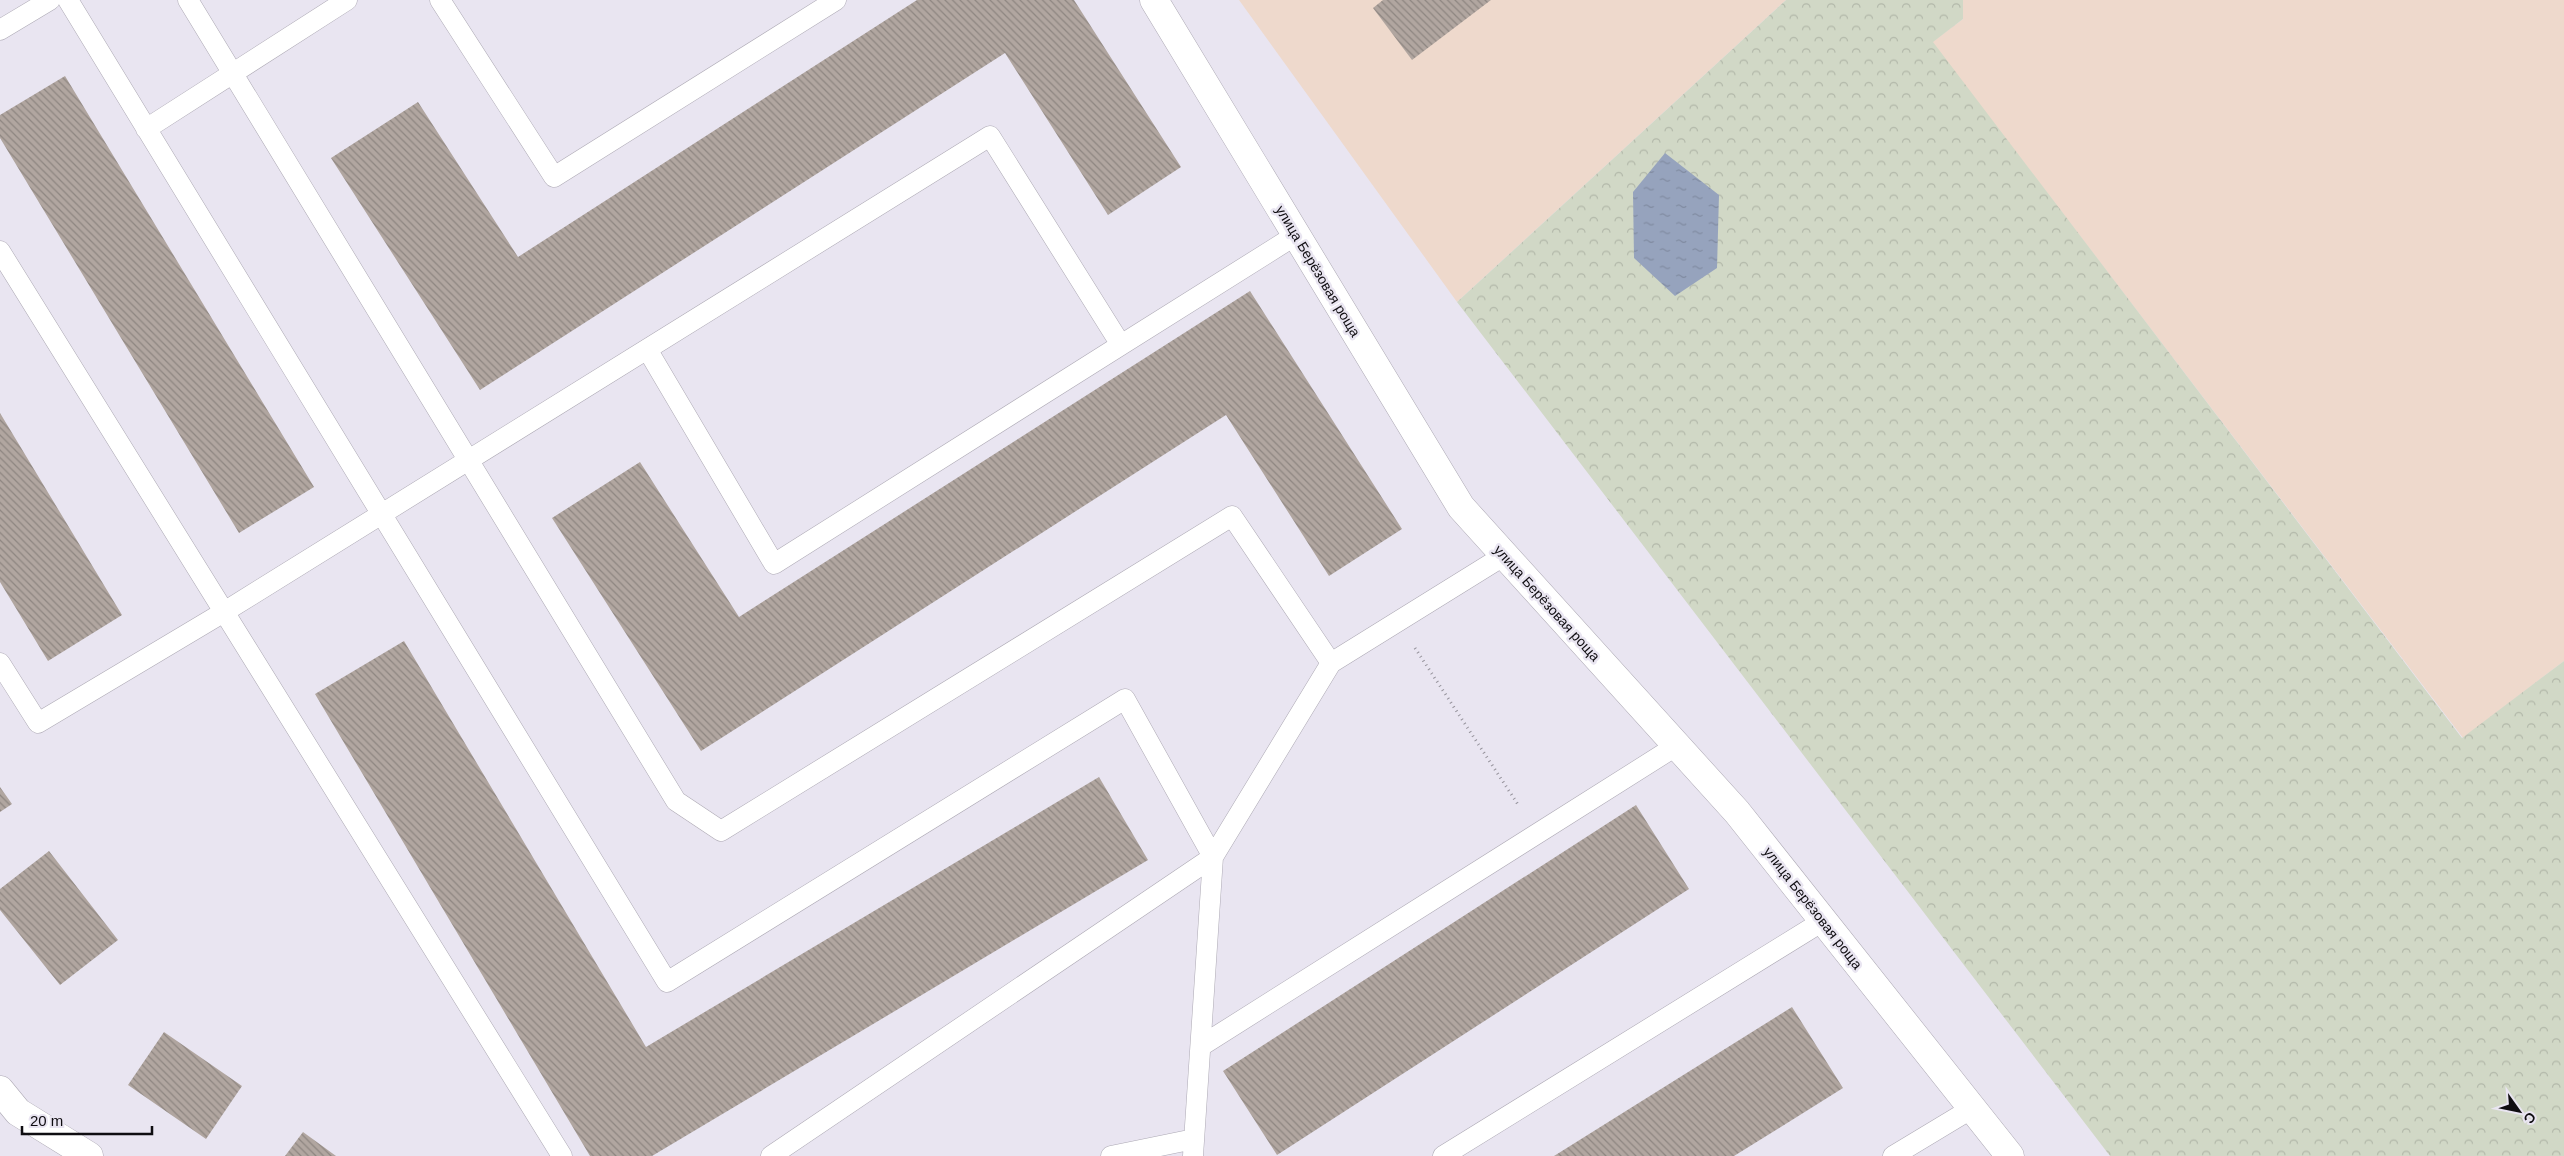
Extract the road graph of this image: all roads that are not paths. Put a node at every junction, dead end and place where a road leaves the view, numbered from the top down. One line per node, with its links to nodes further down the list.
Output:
1 (50, 0): 8 (lane)
2 (68, 0): 10 (lane)
3 (188, 0): 9 (lane)
4 (347, 0): 9 (lane)
5 (440, 0): 6 (lane)
6 (836, 0)
7 (1154, 0): 11 (street, улица Берёзовая роща)
8 (0, 30)
9 (233, 74): 10 (lane); 15 (lane)
10 (146, 129): 16 (lane)
11 (1296, 235): 13 (lane); 17 (street, улица Берёзовая роща)
12 (0, 251): 18 (lane)
13 (1120, 345): 14 (lane); 14 (lane)
14 (647, 349): 15 (lane)
15 (468, 460): 16 (lane); 20 (lane)
16 (382, 514): 18 (lane); 22 (lane)
17 (1505, 555): 20 (lane); 21 (street, улица Берёзовая роща)
18 (224, 612): 19 (lane); 29 (lane)
19 (0, 663)
20 (1331, 663): 22 (lane)
21 (1676, 746): 23 (street, улица Берёзовая роща); 24 (lane)
22 (1213, 856): 24 (lane); 30 (lane)
23 (1822, 920): 26 (street, улица Берёзовая роща); 32 (lane)
24 (1201, 1046): 27 (lane)
25 (0, 1090): 28 (street)
26 (1971, 1108): 33 (lane); 34 (street, улица Берёзовая роща)
27 (1194, 1148): 31 (lane)
28 (89, 1156)
29 (562, 1156)
30 (771, 1156)
31 (1111, 1156)
32 (1443, 1156)
33 (1893, 1156)
34 (2010, 1156)

